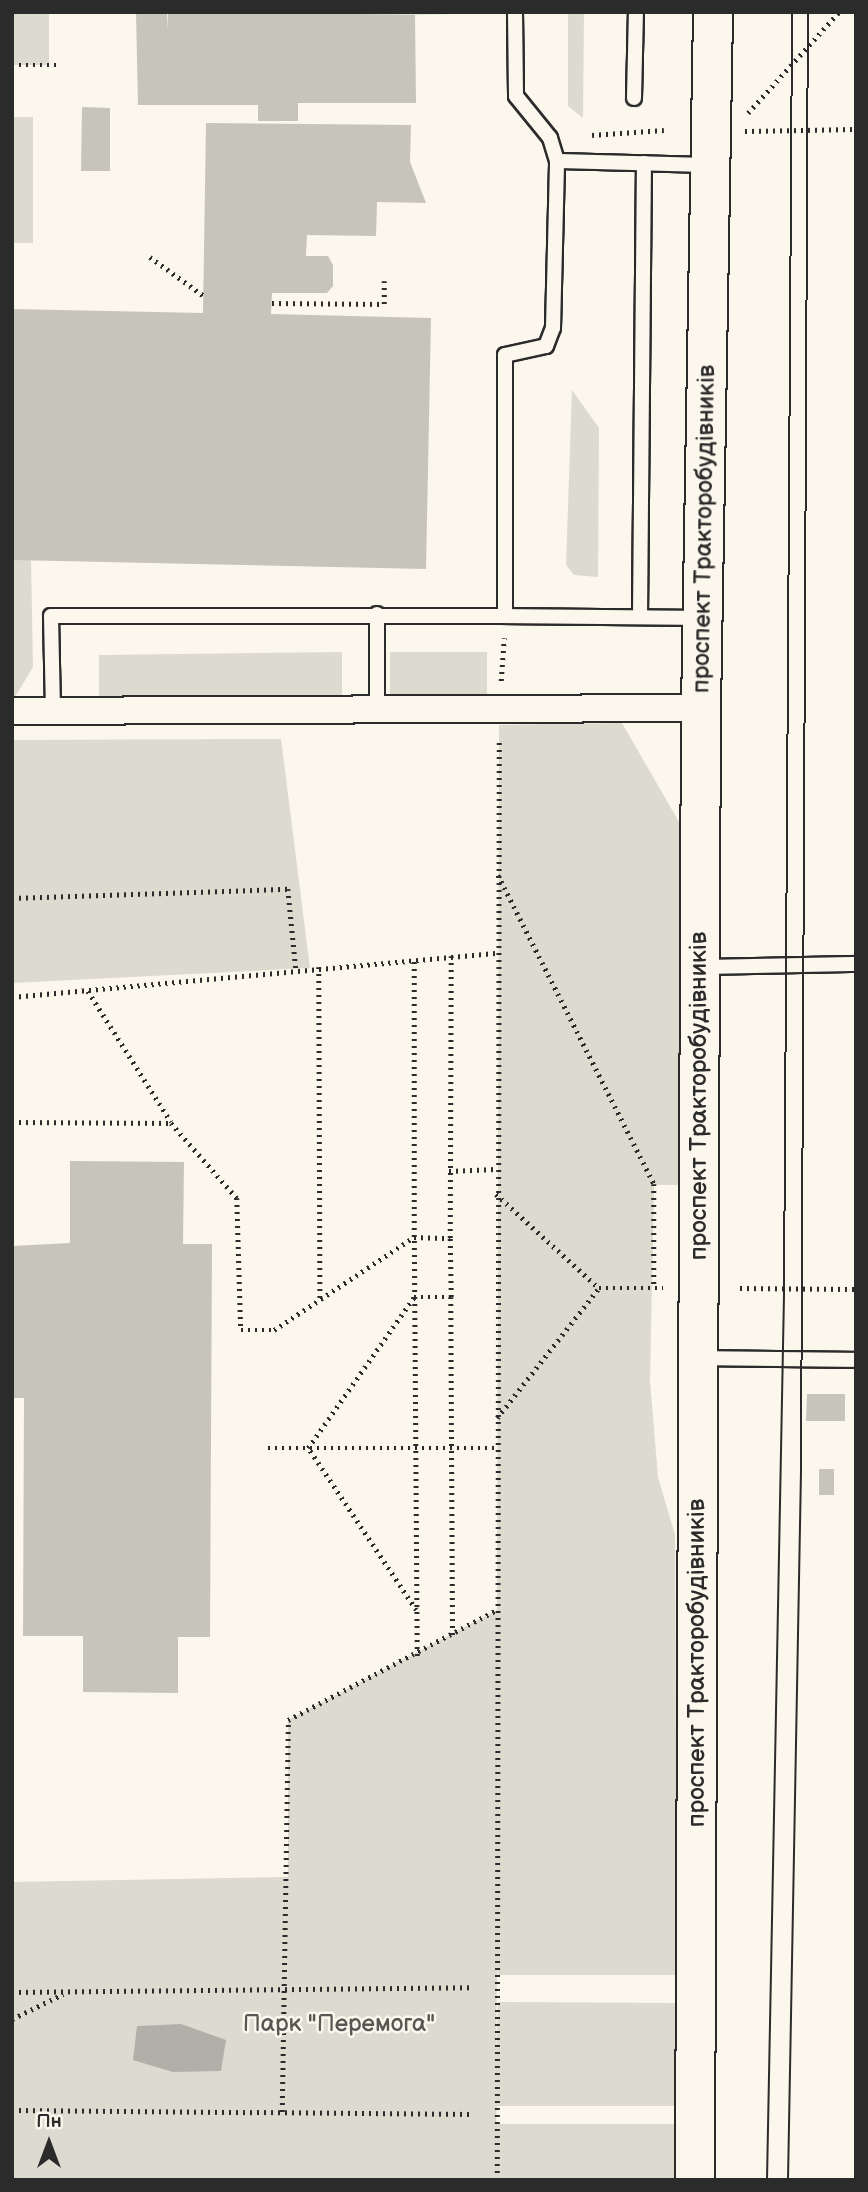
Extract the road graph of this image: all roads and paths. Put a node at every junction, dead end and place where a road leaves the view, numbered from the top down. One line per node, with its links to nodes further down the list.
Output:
1 (515, 12): 12 (lane)
2 (636, 12): 7 (lane)
3 (713, 12): 15 (main road, проспект Тракторобудівників)
4 (839, 12): 8 (path)
5 (12, 65): 6 (path)
6 (57, 65)
7 (634, 98)
8 (739, 122)
9 (856, 129): 11 (path)
10 (664, 130): 12 (path)
11 (730, 131)
12 (550, 138): 13 (lane)
13 (556, 161): 14 (lane); 21 (lane)
14 (644, 163): 15 (lane); 22 (lane)
15 (711, 165): 23 (main road, проспект Тракторобудівників)
16 (150, 257): 18 (path)
17 (384, 281): 19 (path)
18 (204, 296)
19 (272, 303)
20 (377, 614): 21 (lane); 26 (lane); 28 (lane)
21 (505, 616): 22 (lane); 25 (path)
22 (640, 618): 23 (lane)
23 (703, 618): 24 (main road, проспект Тракторобудівників)
24 (701, 708): 25 (street); 36 (main road, проспект Тракторобудівників)
25 (500, 709): 26 (street); 29 (path)
26 (377, 710): 28 (street)
27 (12, 711): 28 (street)
28 (53, 711)
29 (496, 872): 31 (path); 48 (path)
30 (12, 898): 37 (path)
31 (495, 953): 32 (path); 42 (path)
32 (451, 957): 33 (path); 43 (path)
33 (414, 959): 35 (path); 45 (path)
34 (856, 964): 36 (lane)
35 (319, 967): 37 (path); 54 (path)
36 (699, 967): 55 (main road, проспект Тракторобудівників)
37 (296, 969): 38 (path)
38 (88, 991): 39 (path); 41 (path)
39 (12, 997)
40 (12, 1122): 41 (path)
41 (171, 1123): 54 (path)
42 (496, 1169): 43 (path); 44 (path)
43 (449, 1171): 46 (path)
44 (496, 1194): 47 (path); 57 (path)
45 (414, 1237): 46 (path); 52 (path); 54 (path)
46 (450, 1238): 53 (path)
47 (599, 1288): 48 (path); 57 (path)
48 (654, 1288): 49 (path)
49 (667, 1288)
50 (740, 1288): 51 (path)
51 (856, 1289)
52 (414, 1297): 53 (path); 59 (path); 60 (path)
53 (451, 1297): 61 (path)
54 (320, 1300)
55 (698, 1358): 56 (lane); 76 (main road, проспект Тракторобудівників)
56 (856, 1360)
57 (496, 1419): 62 (path)
58 (268, 1448): 59 (path)
59 (308, 1448): 60 (path); 63 (path)
60 (415, 1448): 61 (path); 63 (path)
61 (450, 1448): 62 (path); 65 (path)
62 (497, 1448): 64 (path)
63 (416, 1610): 66 (path)
64 (497, 1610): 65 (path); 75 (path)
65 (453, 1637): 66 (path)
66 (416, 1656): 70 (path)
67 (473, 1987): 70 (path)
68 (12, 1992): 69 (path)
69 (67, 1993): 70 (path); 71 (path)
70 (282, 1993): 73 (path)
71 (12, 2019)
72 (12, 2110): 73 (path)
73 (282, 2112): 74 (path)
74 (472, 2114)
75 (497, 2180)
76 (695, 2180)

